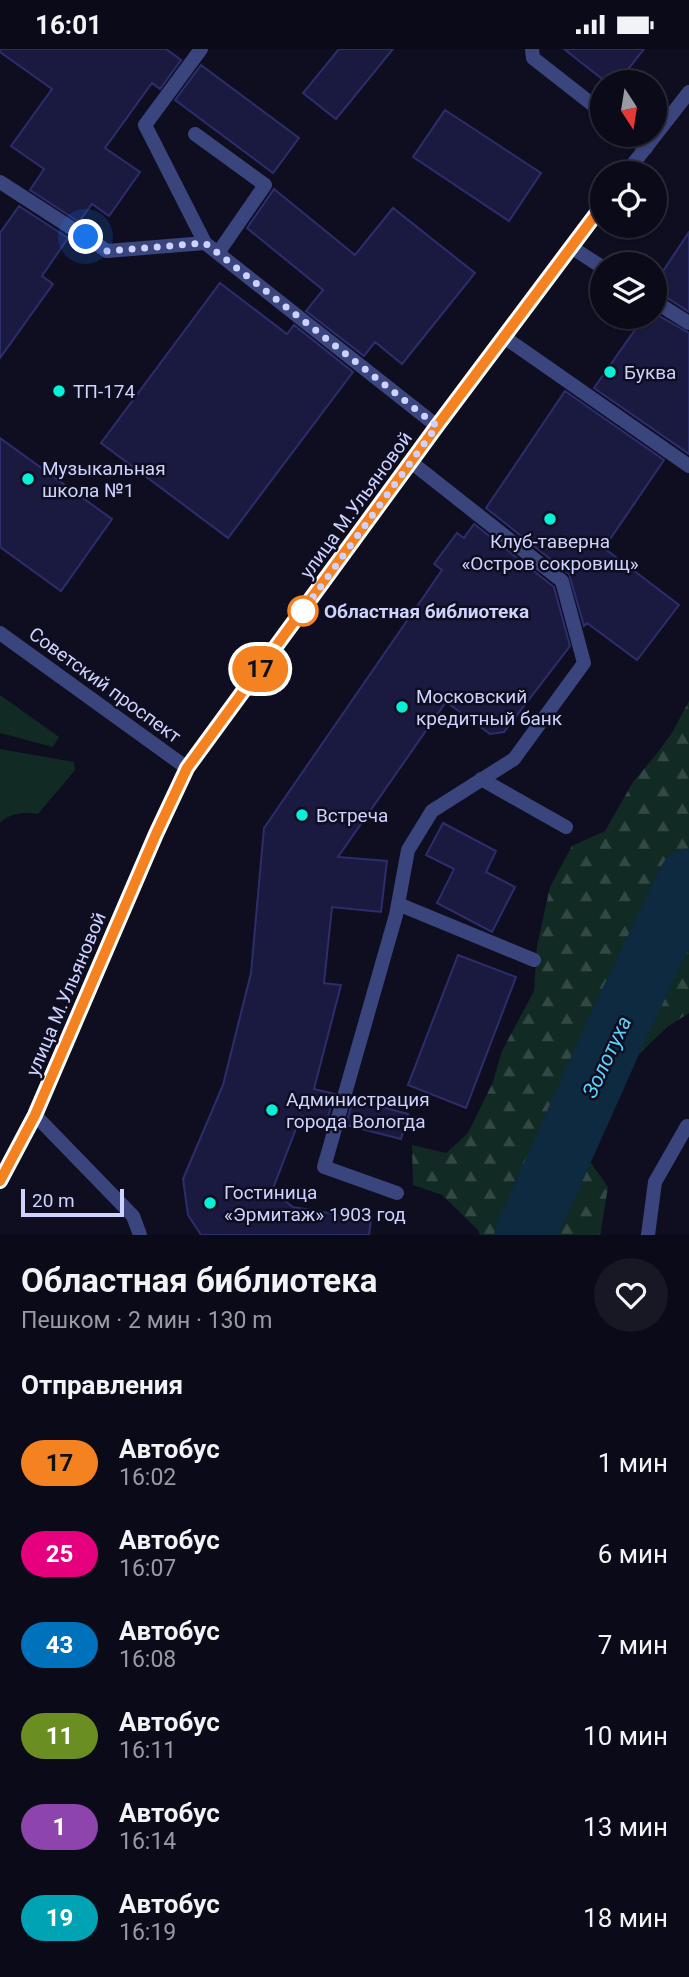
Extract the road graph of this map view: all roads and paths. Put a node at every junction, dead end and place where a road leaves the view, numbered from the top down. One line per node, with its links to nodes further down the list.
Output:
1 (201, 49): 10 (street)
2 (533, 49): 4 (street)
3 (689, 92): 6 (street)
4 (590, 103)
5 (195, 134): 12 (street)
6 (646, 148): 7 (street)
7 (636, 161)
8 (0, 182): 10 (street)
9 (590, 221): 11 (street, улица М.Ульяновой)
10 (205, 243): 12 (street)
11 (571, 247): 13 (street); 16 (street, улица М.Ульяновой)
12 (218, 253): 17 (street)
13 (590, 259)
14 (667, 309): 15 (street)
15 (689, 323)
16 (504, 337): 17 (street, улица М.Ульяновой); 19 (street)
17 (437, 426): 18 (street, улица М.Ульяновой)
18 (411, 462): 21 (street, улица М.Ульяновой); 22 (street)
19 (689, 466)
20 (0, 633): 21 (street, Советский проспект)
21 (187, 768): 26 (street, улица М.Ульяновой)
22 (481, 779): 23 (street); 24 (street)
23 (566, 827)
24 (398, 904): 25 (street); 29 (street)
25 (534, 960)
26 (35, 1115): 28 (street, улица М.Ульяновой); 30 (street)
27 (689, 1127): 31 (street)
28 (0, 1181)
29 (397, 1193)
30 (140, 1235)
31 (648, 1235)

